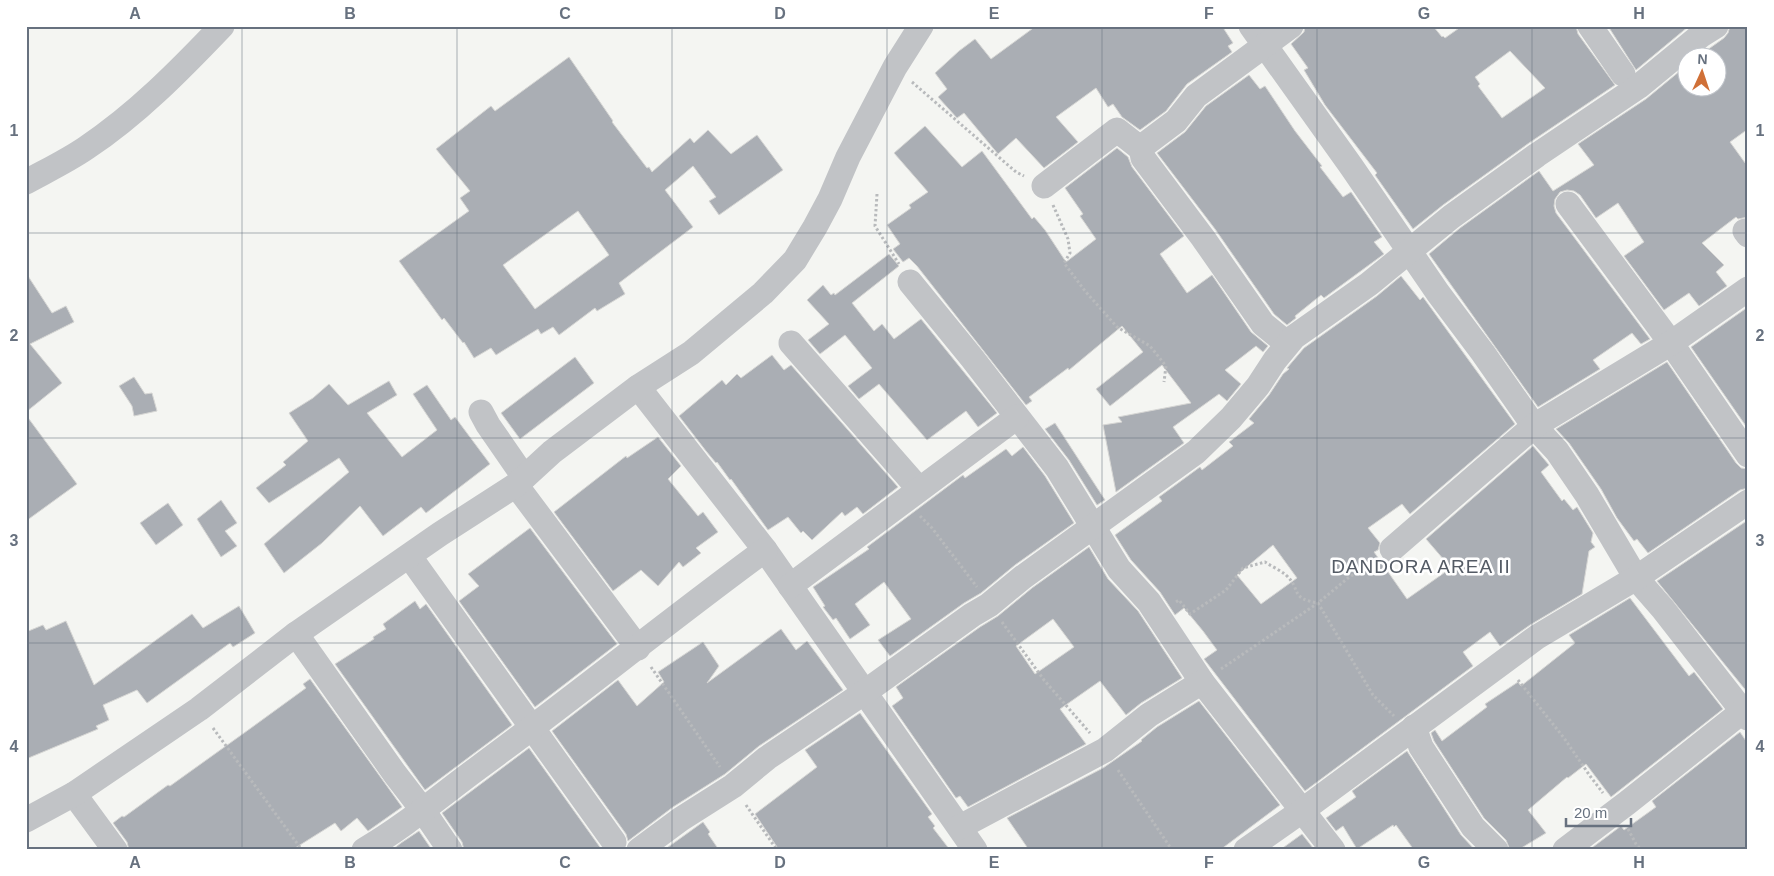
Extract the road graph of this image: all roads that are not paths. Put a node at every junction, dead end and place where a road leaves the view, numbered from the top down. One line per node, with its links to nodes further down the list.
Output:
1 (222, 26): 9 (street)
2 (921, 26): 18 (street)
3 (1291, 26): 6 (street)
4 (1590, 26): 7 (street)
5 (1716, 26): 12 (street)
6 (1258, 36): 8 (street); 12 (street)
7 (1623, 74)
8 (1141, 148): 10 (street); 15 (street)
9 (26, 182)
10 (1044, 186)
11 (1568, 204): 17 (street)
12 (1410, 252): 21 (street); 26 (street)
13 (910, 282): 20 (street)
14 (1748, 289): 17 (street)
15 (1279, 337)
16 (791, 343): 24 (street)
17 (1671, 343): 21 (street); 22 (street)
18 (638, 387): 23 (street); 28 (street)
19 (482, 412): 23 (street)
20 (1017, 417): 24 (street); 26 (street)
21 (1534, 426): 27 (street); 30 (street)
22 (1748, 455)
23 (520, 481): 29 (street); 33 (street)
24 (919, 489): 31 (street)
25 (1748, 502): 30 (street)
26 (1094, 528): 34 (street); 35 (street)
27 (1392, 549)
28 (765, 550): 31 (street); 33 (street)
29 (410, 556): 32 (street); 38 (street)
30 (1636, 578): 36 (street); 37 (street)
31 (790, 586): 35 (street)
32 (296, 634): 39 (street); 40 (street)
33 (638, 648): 38 (street)
34 (1202, 682): 41 (street); 43 (street)
35 (865, 692): 43 (street); 48 (street)
36 (1746, 712): 53 (street)
37 (1414, 727): 41 (street); 52 (street)
38 (533, 728): 40 (street); 44 (street)
39 (74, 794): 42 (street); 45 (street)
40 (422, 809): 46 (street); 47 (street)
41 (1303, 810): 50 (street); 51 (street)
42 (26, 820)
43 (960, 826): 49 (street)
44 (614, 842)
45 (115, 850)
46 (364, 850)
47 (450, 850)
48 (639, 850)
49 (975, 850)
50 (1246, 850)
51 (1332, 850)
52 (1496, 850)
53 (1565, 850)

